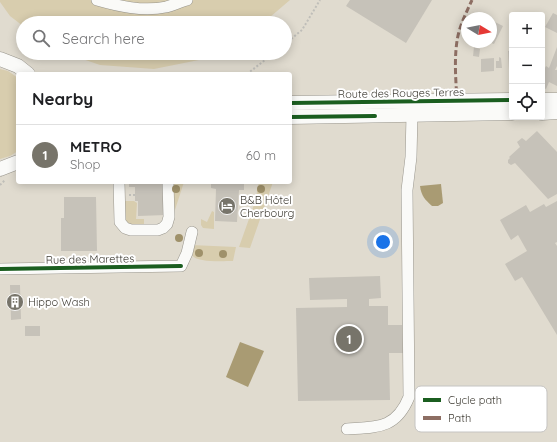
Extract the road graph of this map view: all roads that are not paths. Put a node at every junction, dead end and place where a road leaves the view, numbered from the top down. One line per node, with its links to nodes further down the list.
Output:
1 (97, 0): 2 (street)
2 (187, 0)
3 (0, 59): 4 (main road)
4 (26, 72)
5 (509, 100): 8 (main road, Route des Rouges Terres)
6 (545, 100): 7 (main road)
7 (557, 100)
8 (292, 103)
9 (557, 112): 11 (main road)
10 (509, 113): 12 (main road, Route des Rouges Terres)
11 (545, 113)
12 (412, 115): 13 (main road, Route des Rouges Terres); 20 (street)
13 (292, 117)
14 (16, 163): 15 (main road)
15 (0, 169)
16 (119, 184): 17 (street)
17 (168, 184)
18 (192, 232): 19 (street, Rue des Marettes)
19 (0, 269)
20 (347, 429)

